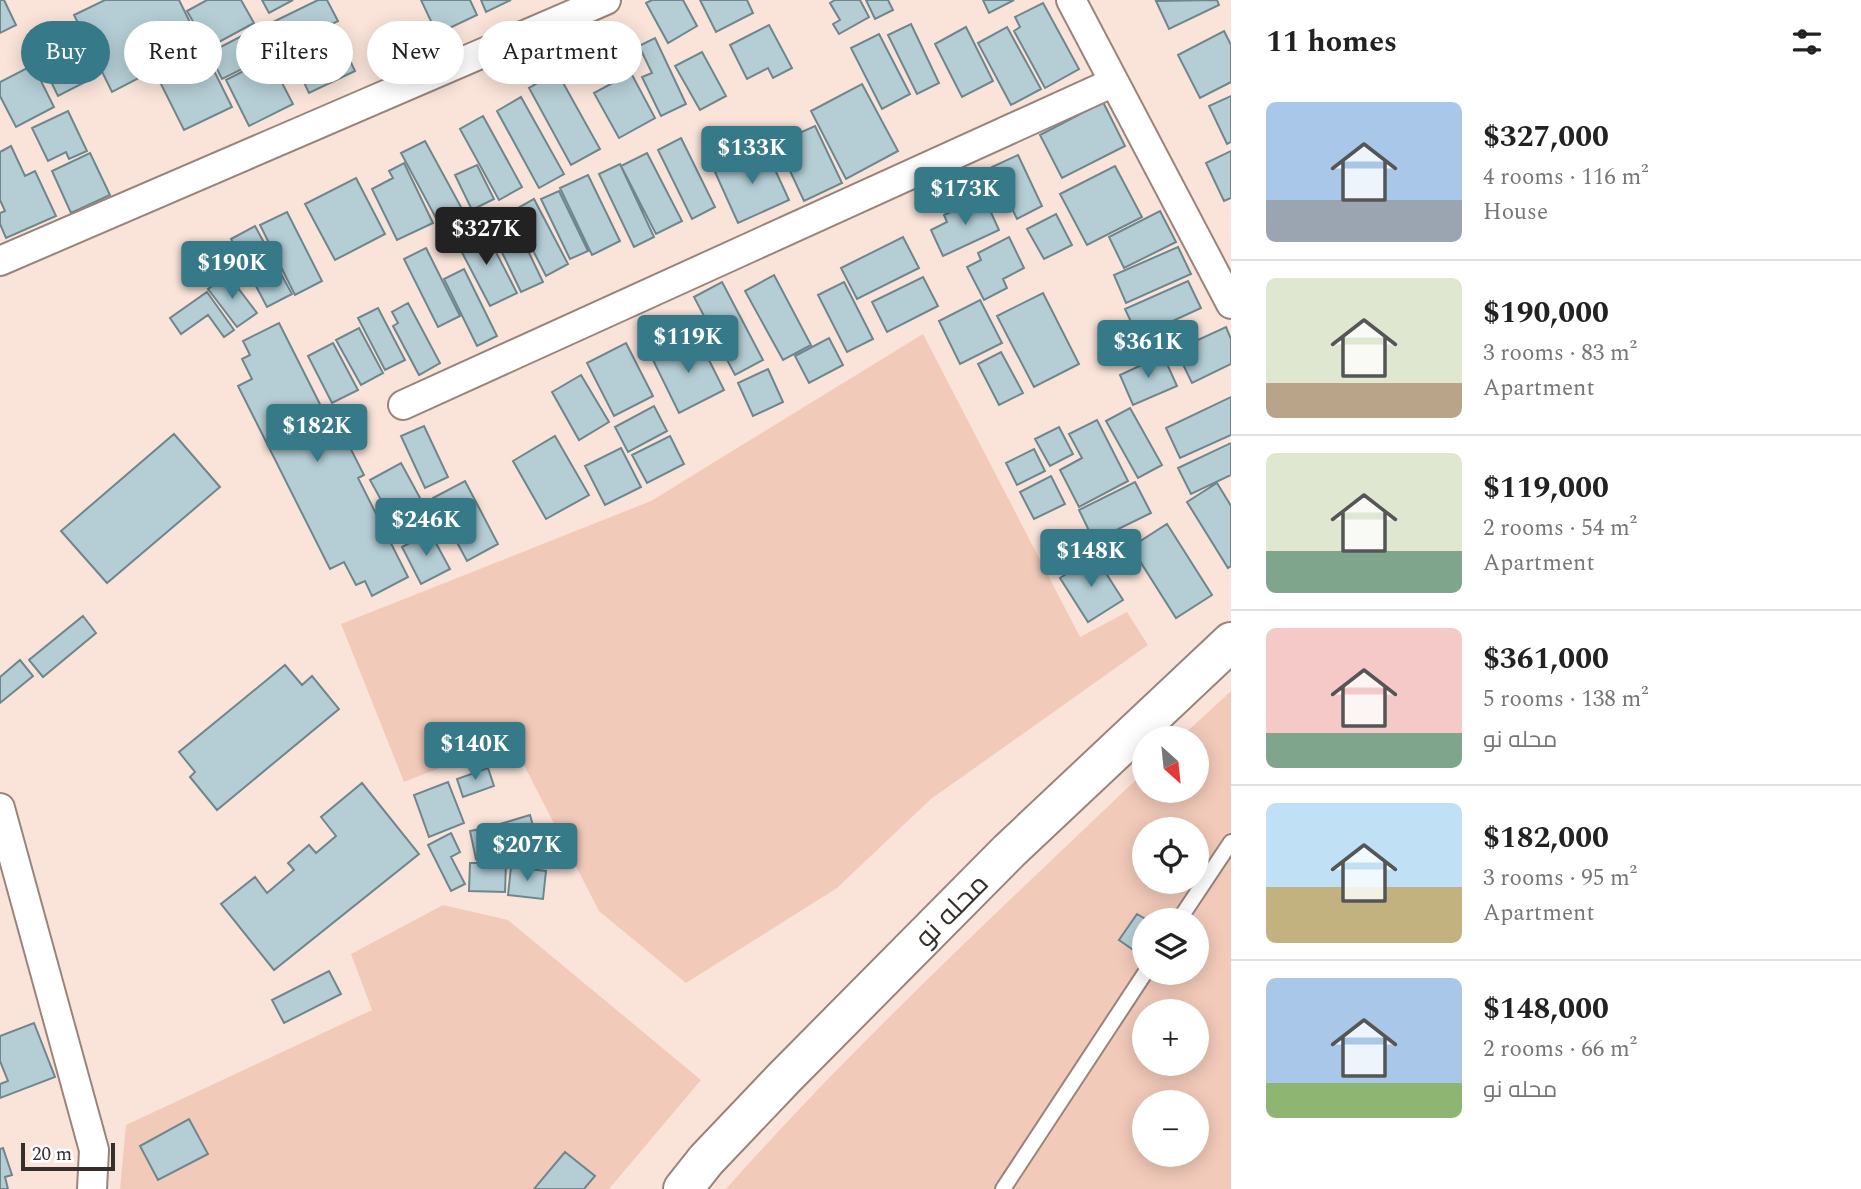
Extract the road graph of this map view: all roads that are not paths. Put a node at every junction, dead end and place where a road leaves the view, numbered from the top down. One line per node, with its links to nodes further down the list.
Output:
1 (606, 0): 4 (street)
2 (1072, 0): 3 (street)
3 (1114, 82): 5 (street); 6 (street)
4 (0, 261)
5 (1231, 304)
6 (403, 405)
7 (1231, 642): 13 (street, محله نو)
8 (0, 808): 12 (street)
9 (1231, 842): 10 (lane)
10 (1187, 908)
11 (1137, 985): 14 (lane)
12 (92, 1189)
13 (682, 1189)
14 (1003, 1189)

